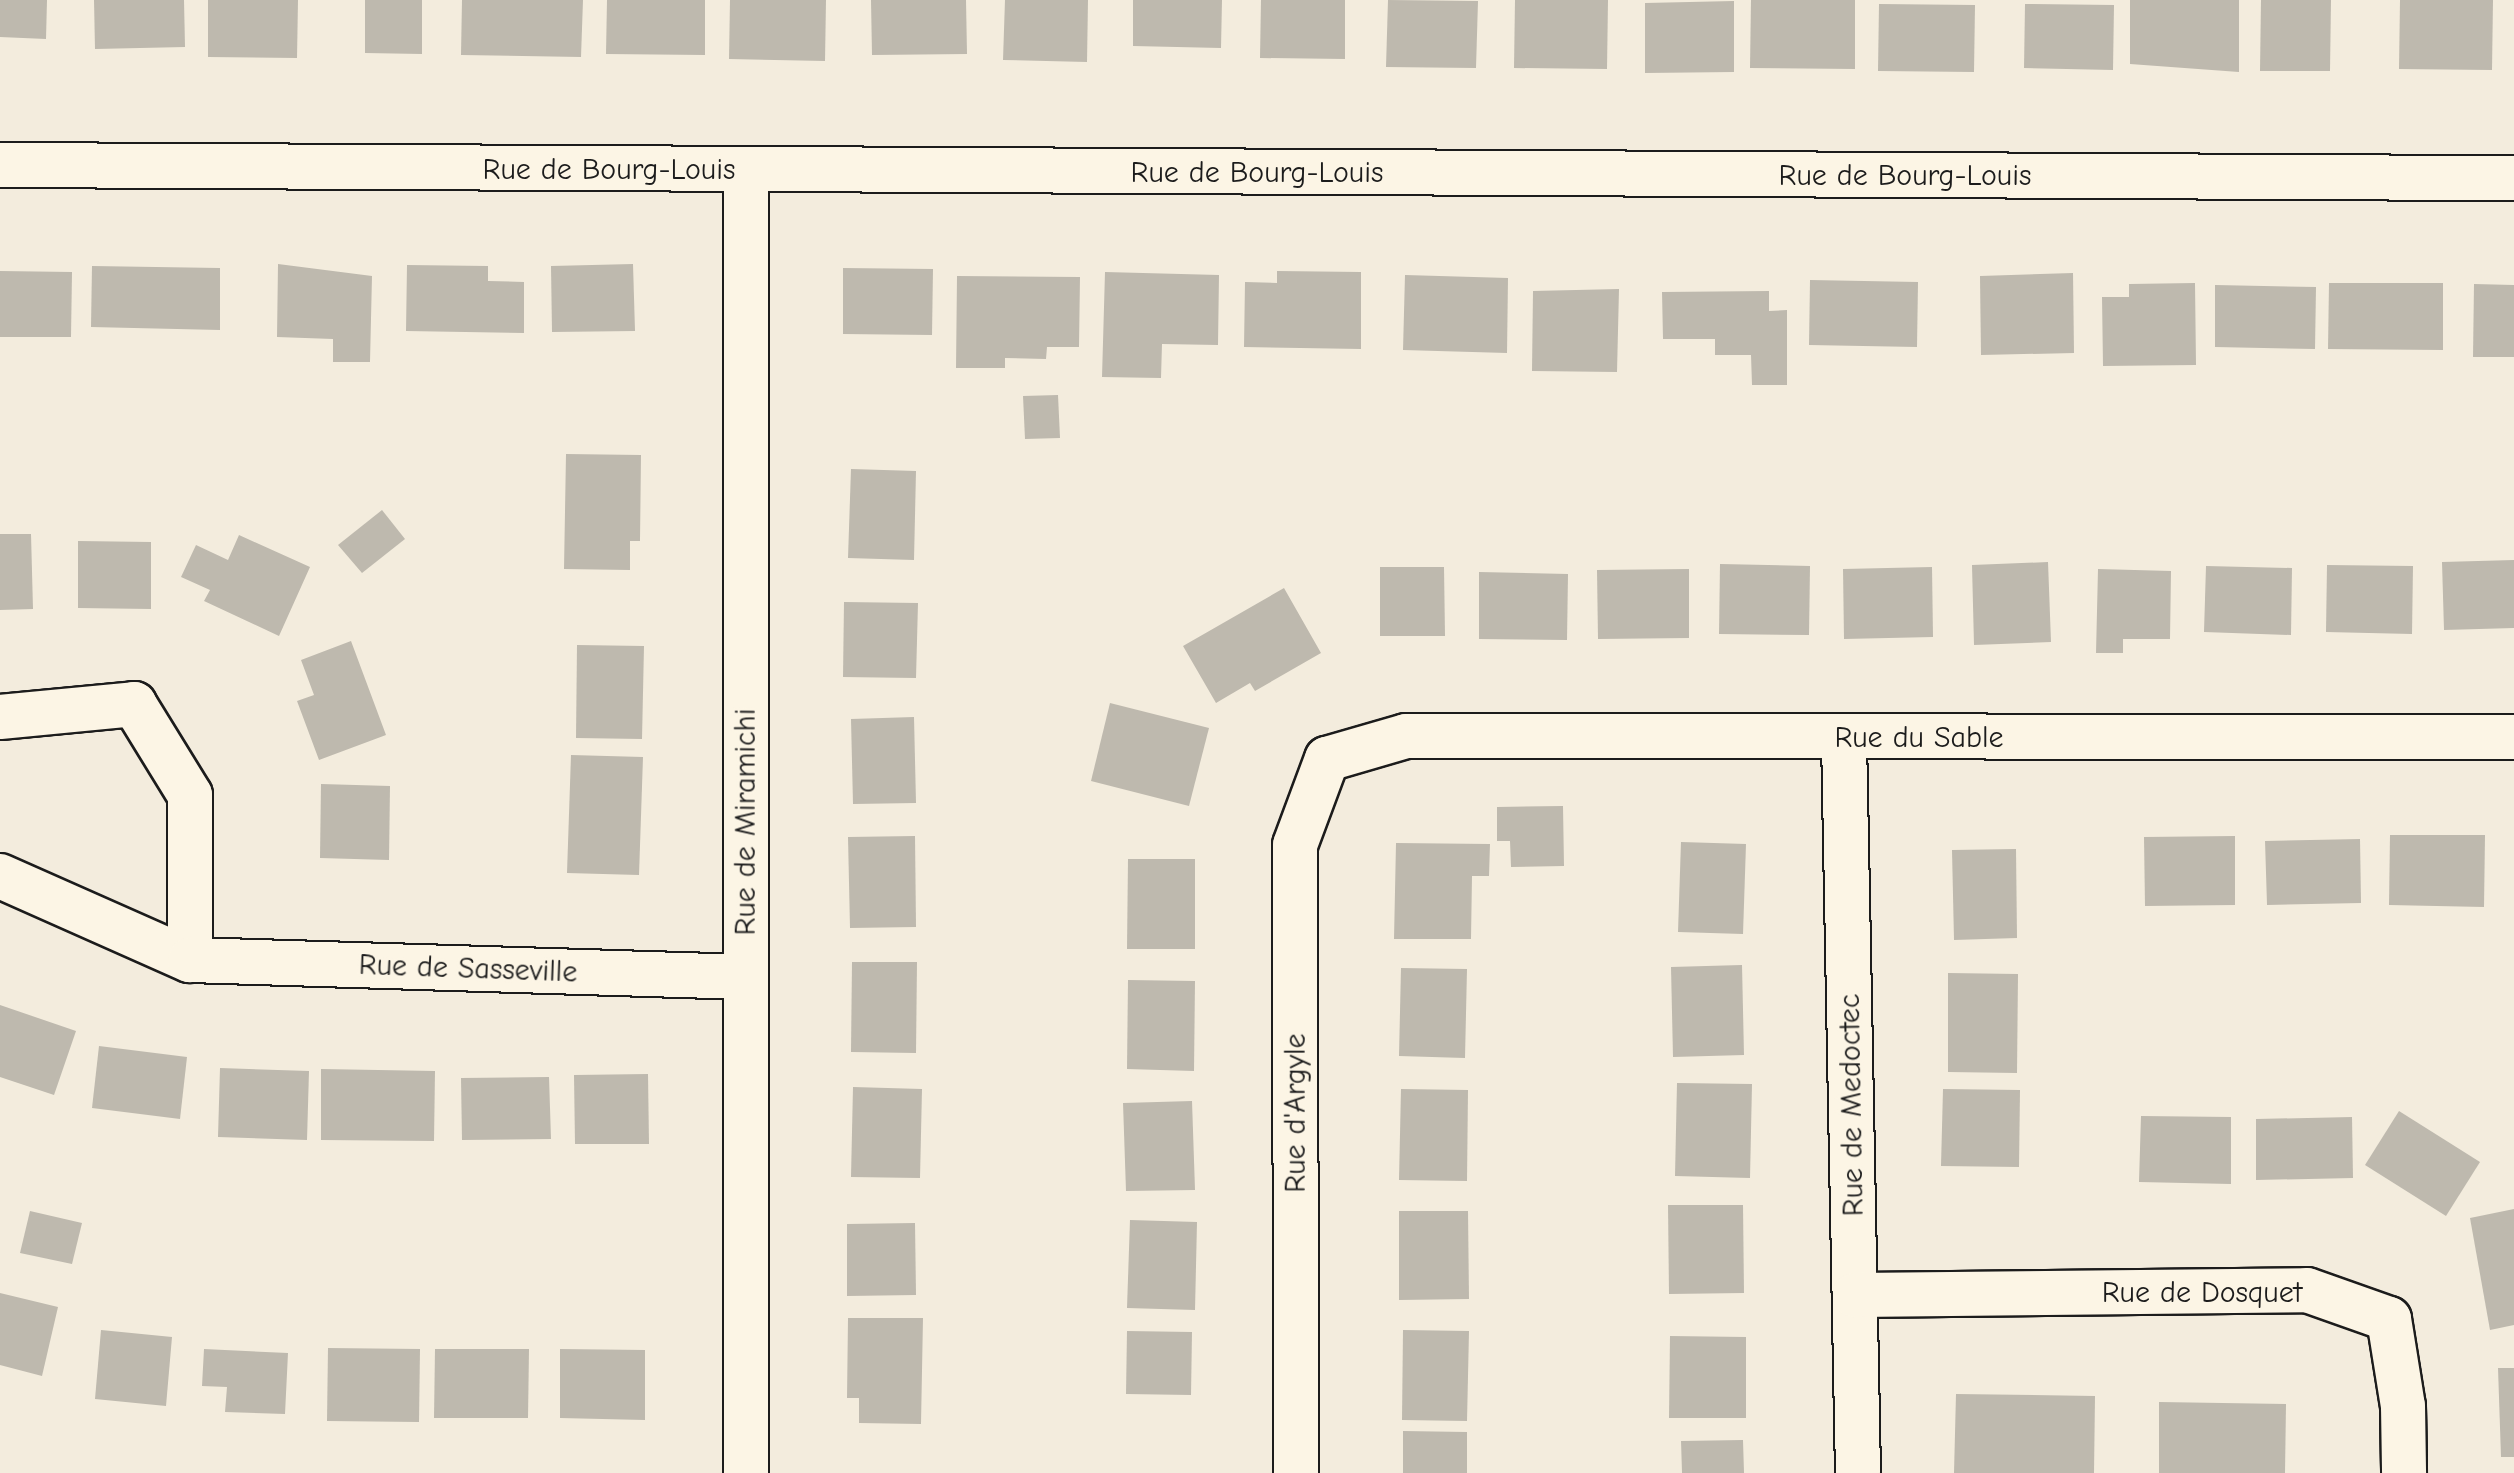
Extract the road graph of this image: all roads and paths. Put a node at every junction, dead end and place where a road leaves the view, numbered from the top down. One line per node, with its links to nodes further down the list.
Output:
1 (0, 165): 2 (street, Rue de Bourg-Louis)
2 (746, 171): 3 (street, Rue de Bourg-Louis); 10 (street, Rue de Miramichi)
3 (2514, 178)
4 (0, 717): 9 (street)
5 (2514, 737): 6 (street, Rue du Sable)
6 (1844, 738): 7 (street, Rue du Sable); 11 (street, Rue de Medoctec)
7 (1327, 759): 13 (street, Rue d'Argyle)
8 (0, 876): 9 (street, Rue de Sasseville)
9 (190, 960): 10 (street, Rue de Sasseville)
10 (746, 977): 12 (street, Rue de Miramichi)
11 (1855, 1295): 14 (street, Rue de Medoctec); 15 (street, Rue de Dosquet)
12 (746, 1473)
13 (1296, 1473)
14 (1858, 1473)
15 (2404, 1473)

